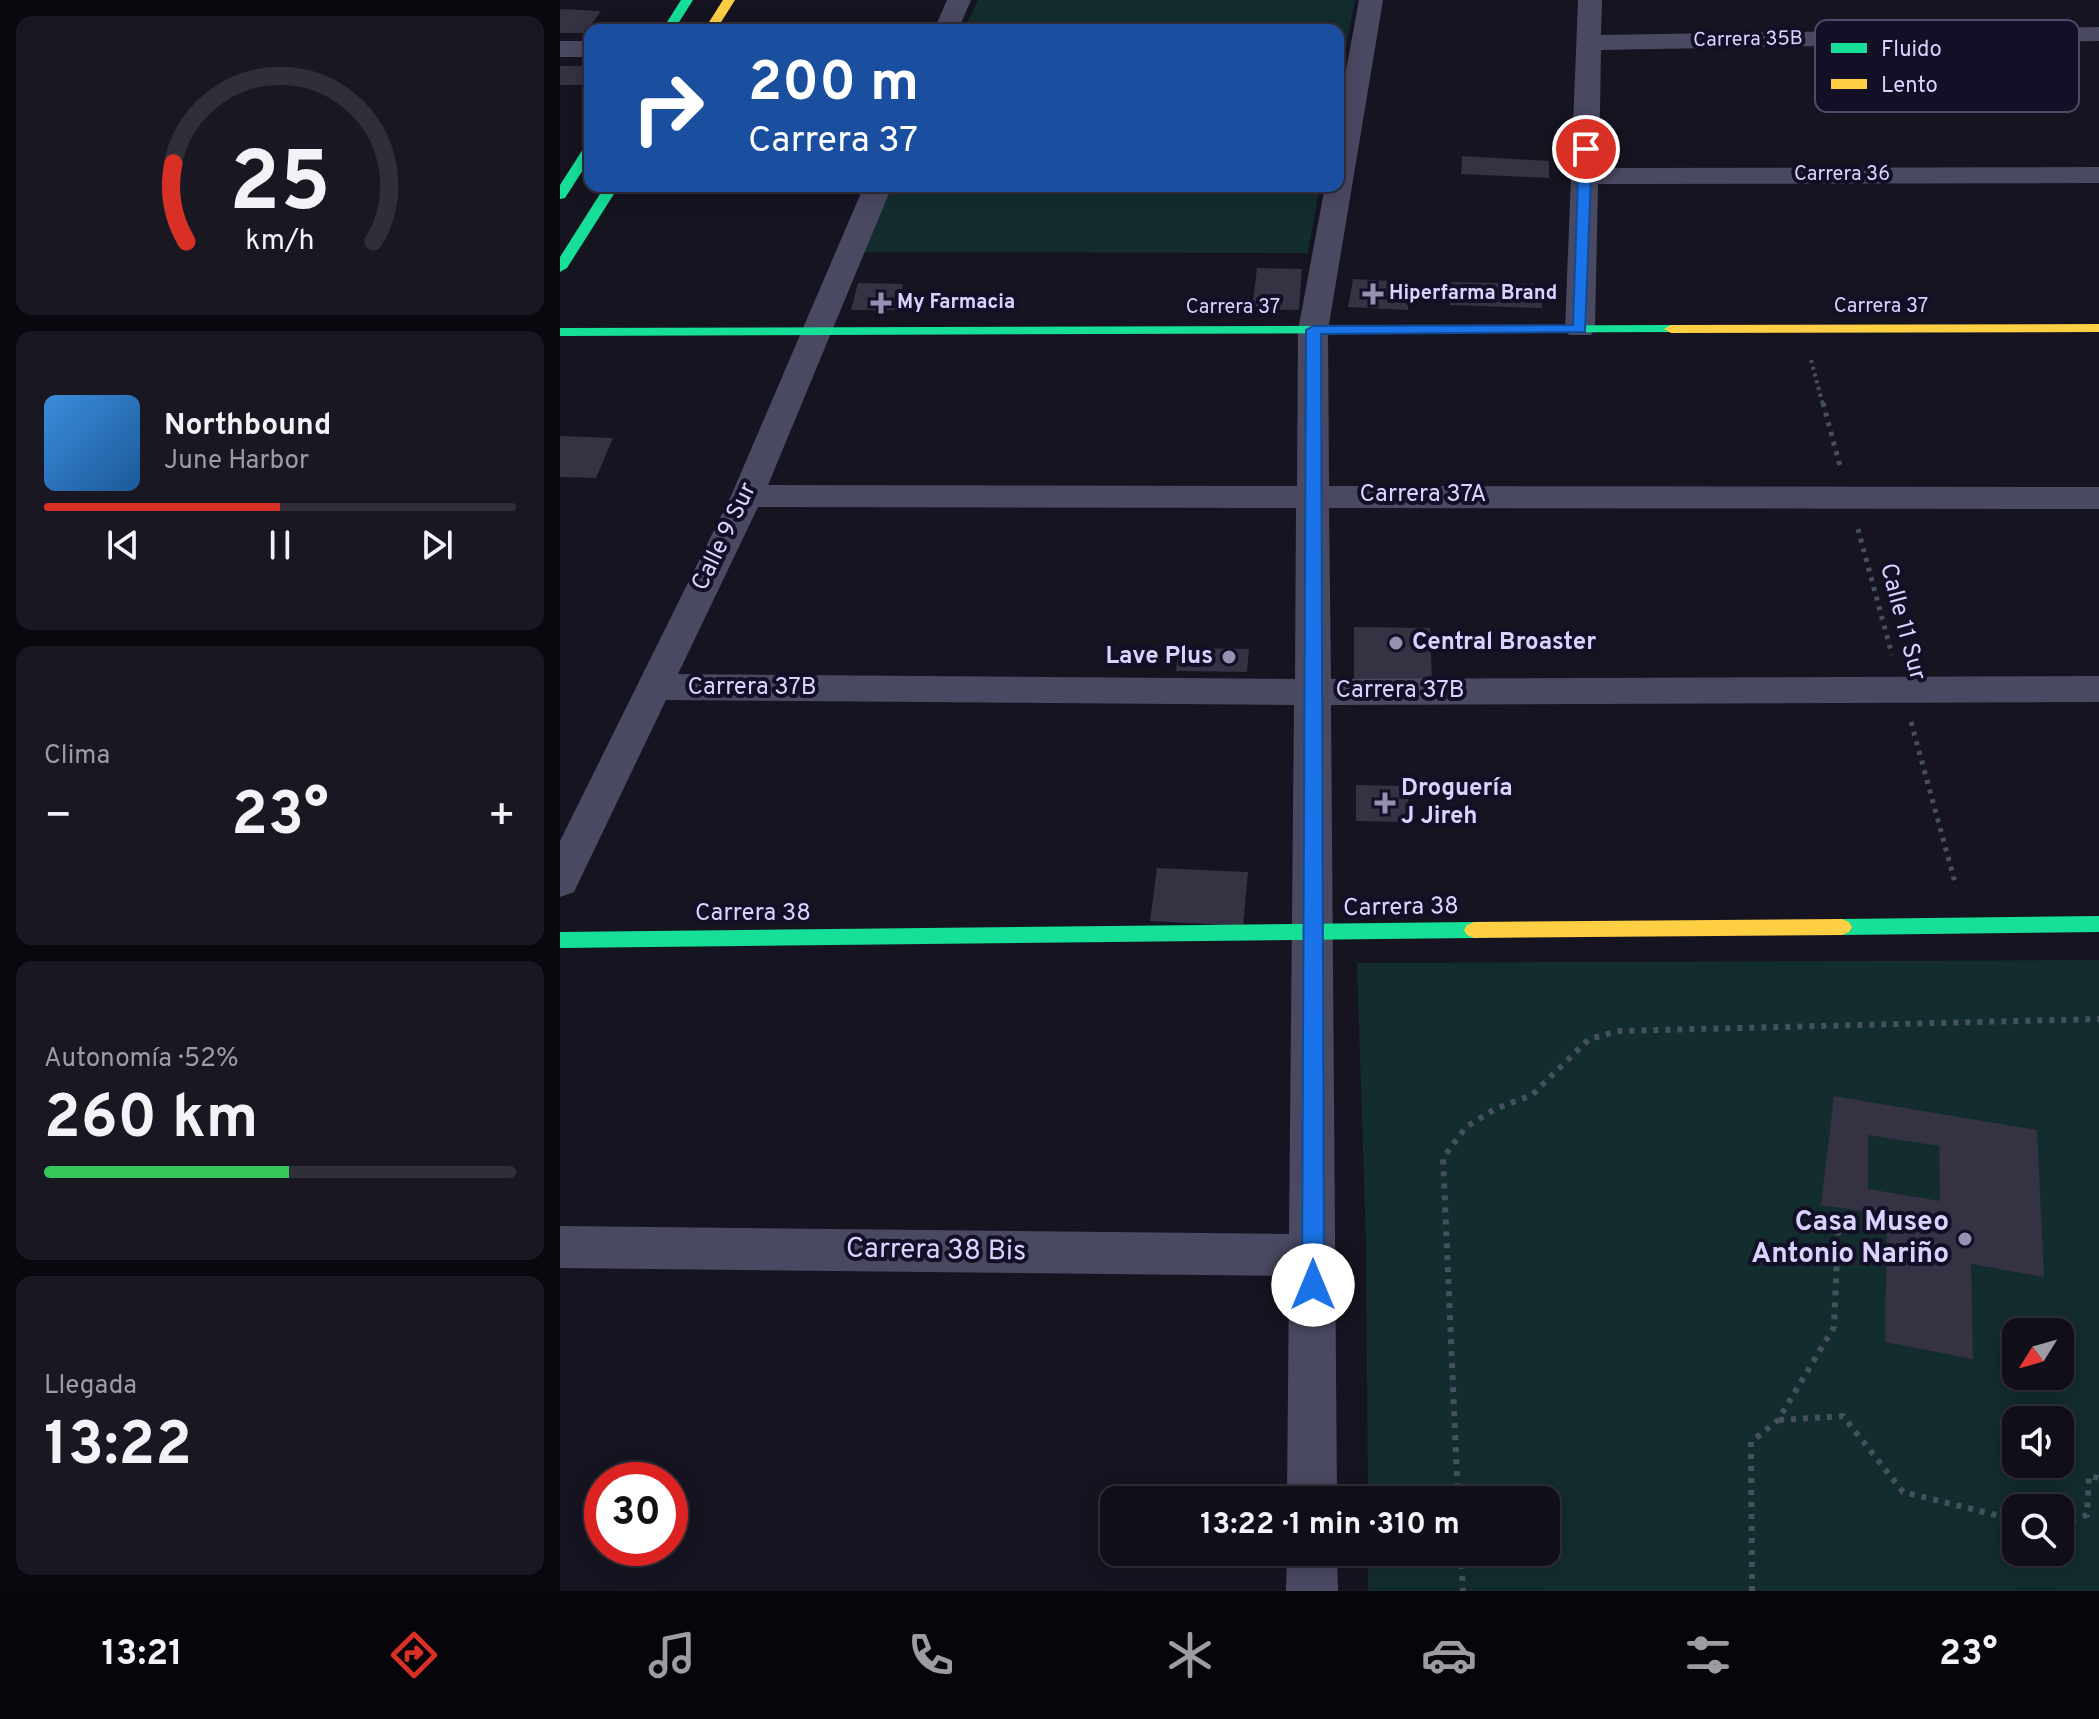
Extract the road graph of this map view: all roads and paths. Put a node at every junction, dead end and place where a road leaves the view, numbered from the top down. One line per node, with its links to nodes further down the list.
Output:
1 (687, 0): 6 (street)
2 (729, 0): 7 (street)
3 (959, 0): 8 (street)
4 (1371, 0): 15 (street)
5 (1590, 0): 12 (street)
6 (672, 24)
7 (714, 24)
8 (949, 24)
9 (2079, 34): 10 (street, Carrera 35B)
10 (2099, 34)
11 (1815, 39): 12 (street, Carrera 35B)
12 (1589, 43): 20 (street)
13 (560, 49): 14 (street)
14 (584, 49)
15 (1344, 154)
16 (584, 160): 18 (street)
17 (584, 163): 25 (street)
18 (560, 164)
19 (2099, 175): 20 (street, Carrera 36)
20 (1585, 176): 28 (street)
21 (584, 192): 25 (street)
22 (608, 192): 26 (street)
23 (875, 192): 31 (street, Calle 9 Sur)
24 (1337, 192): 30 (street)
25 (560, 194)
26 (560, 268)
27 (2099, 328): 29 (street, Carrera 37)
28 (1580, 329): 29 (street, Carrera 37); 30 (street, Carrera 37)
29 (1803, 329): 36 (path, Calle 11 Sur)
30 (1313, 330): 31 (street, Carrera 37); 33 (street)
31 (814, 331): 32 (street, Carrera 37); 34 (street, Calle 9 Sur)
32 (560, 332)
33 (1313, 494): 34 (street, Carrera 37A); 36 (street, Carrera 37A); 40 (street)
34 (747, 496): 37 (street, Calle 9 Sur)
35 (2099, 498): 36 (street, Carrera 37A)
36 (1849, 499): 38 (path, Calle 11 Sur)
37 (652, 687): 40 (street, Carrera 37B); 41 (street, Calle 9 Sur)
38 (1902, 689): 39 (street, Carrera 37B); 40 (street, Carrera 37B); 43 (path, Calle 11 Sur)
39 (2099, 689)
40 (1313, 692): 44 (street)
41 (560, 881)
42 (2099, 924): 43 (street, Carrera 38)
43 (1967, 926): 44 (street, Carrera 38)
44 (1313, 933): 45 (street, Carrera 38); 49 (street)
45 (560, 940)
46 (2099, 1019): 53 (path)
47 (1838, 1231): 50 (path)
48 (560, 1247): 49 (street, Carrera 38 Bis)
49 (1313, 1255): 52 (street)
50 (1778, 1420): 54 (path); 60 (path)
51 (2099, 1478): 55 (path)
52 (1312, 1486)
53 (1457, 1486)
54 (2002, 1517)
55 (2074, 1519)
56 (1312, 1566): 58 (street)
57 (1462, 1566): 59 (path)
58 (1312, 1591)
59 (1463, 1591)
60 (1752, 1591)

